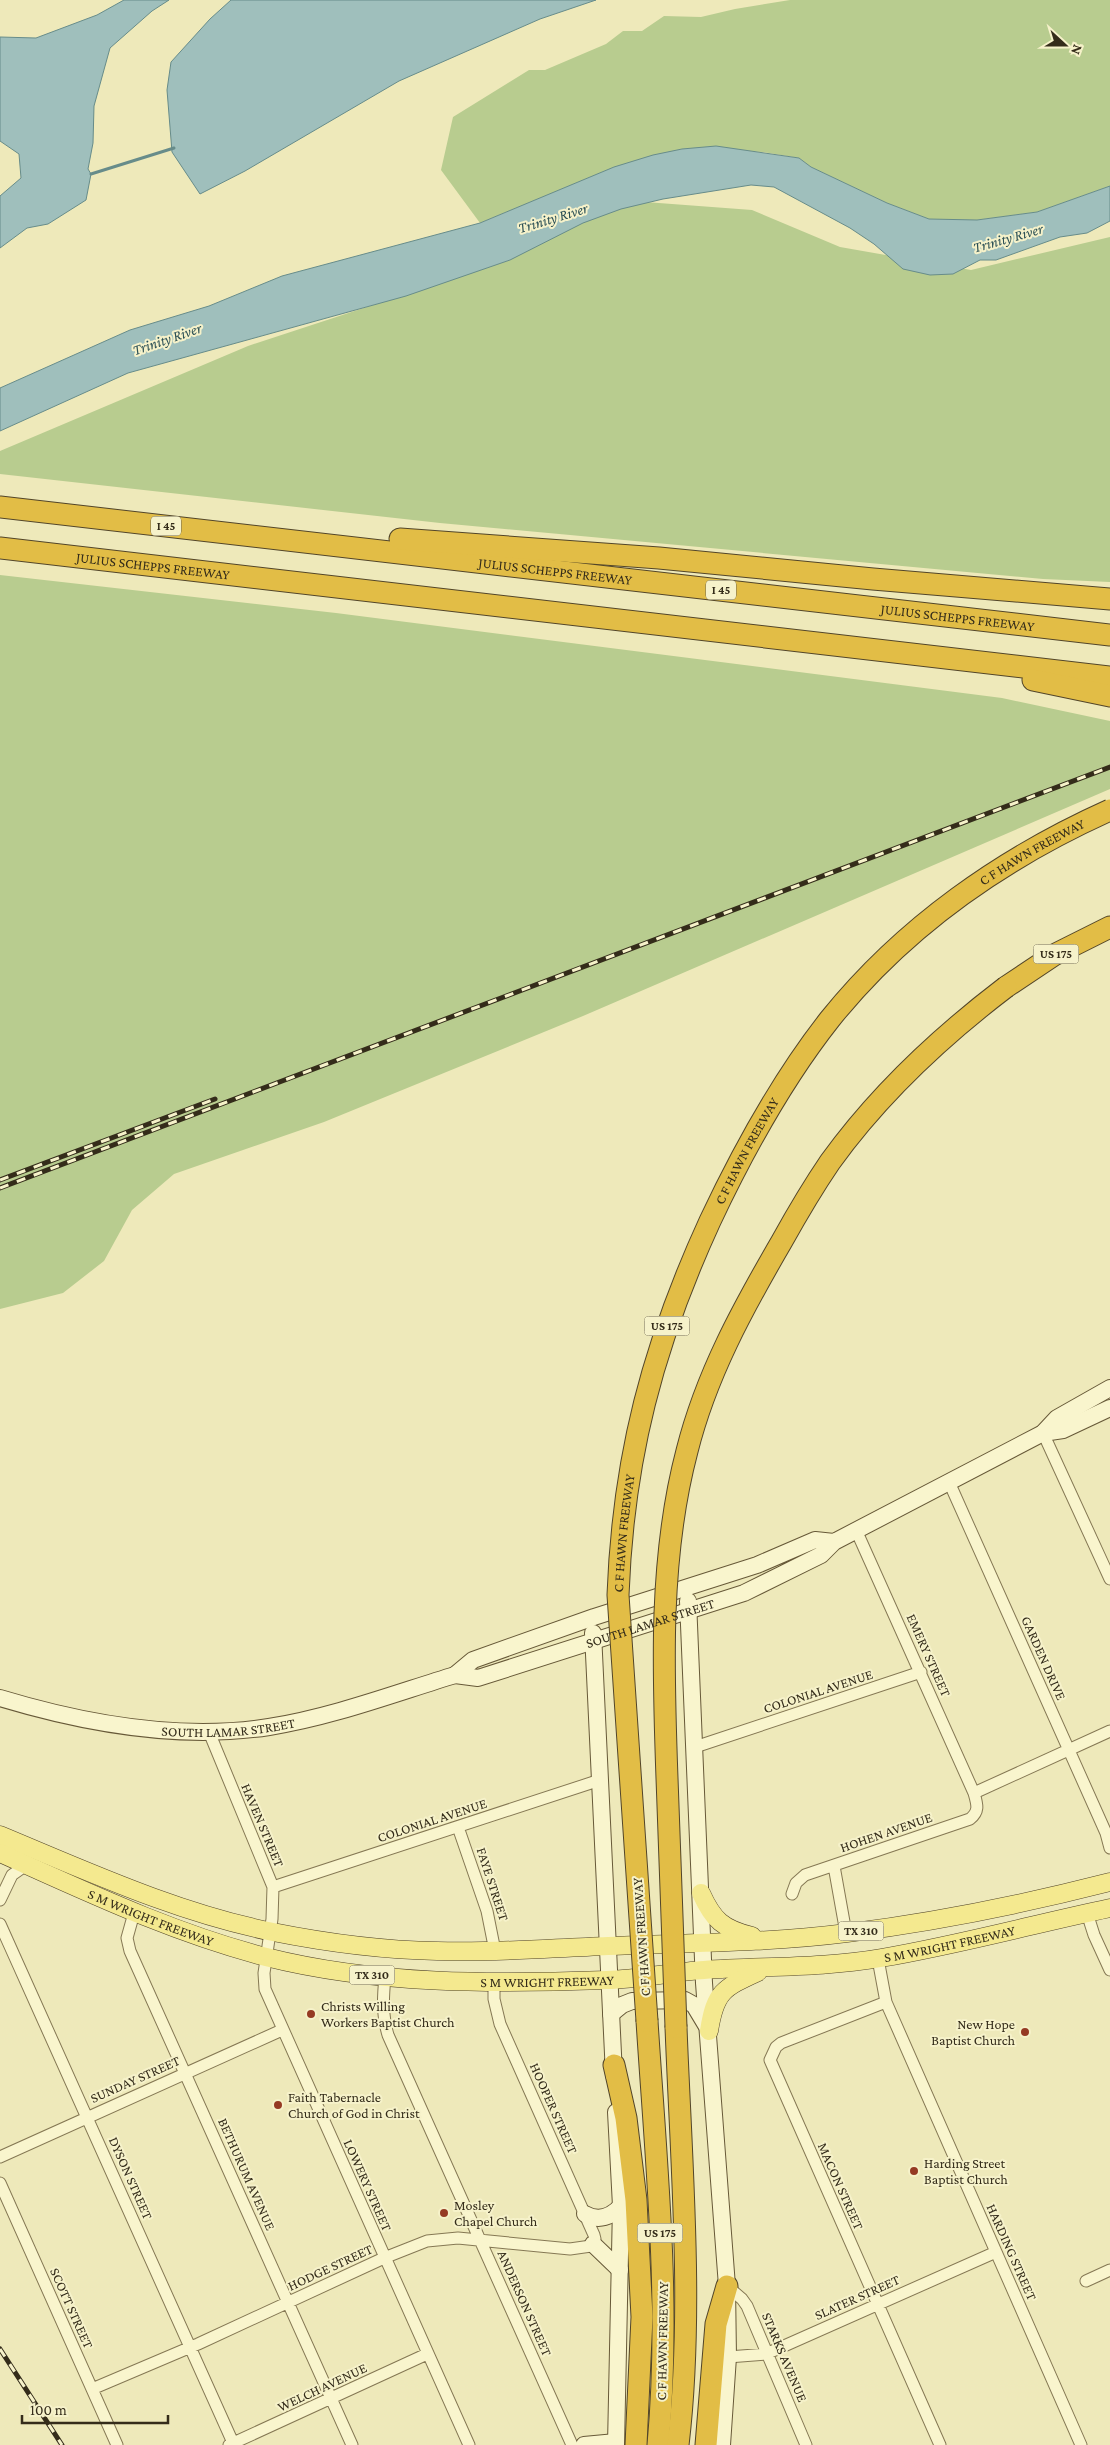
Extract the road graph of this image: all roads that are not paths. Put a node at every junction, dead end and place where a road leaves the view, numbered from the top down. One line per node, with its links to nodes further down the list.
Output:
1 (0, 506): 2 (highway, JULIUS SCHEPPS FREEWAY / I 45)
2 (332, 545): 4 (highway); 5 (highway, JULIUS SCHEPPS FREEWAY / I 45)
3 (0, 548): 6 (highway, JULIUS SCHEPPS FREEWAY)
4 (1110, 599)
5 (1110, 636)
6 (878, 650): 7 (highway, JULIUS SCHEPPS FREEWAY); 8 (highway)
7 (1110, 677)
8 (1110, 696)
9 (1110, 810): 94 (highway, C F HAWN FREEWAY / US 175, bridge)
10 (1110, 927): 95 (highway, C F HAWN FREEWAY / US 175, bridge)
11 (1110, 1388): 13 (main road, SOUTH LAMAR STREET)
12 (1110, 1408): 13 (main road, SOUTH LAMAR STREET)
13 (1043, 1433): 14 (main road, SOUTH LAMAR STREET); 17 (street)
14 (949, 1482): 15 (main road, SOUTH LAMAR STREET); 28 (street, GARDEN DRIVE)
15 (856, 1530): 16 (main road, SOUTH LAMAR STREET); 22 (street, EMERY STREET)
16 (834, 1542): 18 (main road, SOUTH LAMAR STREET); 19 (main road, SOUTH LAMAR STREET)
17 (1110, 1579)
18 (688, 1588): 19 (main road); 20 (main road, SOUTH LAMAR STREET)
19 (689, 1612): 21 (main road, SOUTH LAMAR STREET); 27 (main road)
20 (593, 1618): 21 (main road); 23 (main road, SOUTH LAMAR STREET)
21 (594, 1642): 23 (main road, SOUTH LAMAR STREET); 29 (main road)
22 (921, 1672): 27 (street, COLONIAL AVENUE); 30 (street, EMERY STREET)
23 (454, 1675): 26 (main road, SOUTH LAMAR STREET)
24 (0, 1698): 26 (main road, SOUTH LAMAR STREET)
25 (1110, 1731): 28 (street)
26 (208, 1732): 38 (street, HAVEN STREET)
27 (695, 1747): 39 (main road)
28 (1069, 1750): 30 (street); 33 (street, GARDEN DRIVE)
29 (600, 1780): 31 (street, COLONIAL AVENUE); 50 (main road)
30 (974, 1793): 36 (street, HOHEN AVENUE)
31 (458, 1827): 38 (street, COLONIAL AVENUE); 51 (street, FAYE STREET)
32 (0, 1835): 46 (main road, S M WRIGHT FREEWAY / TX 310)
33 (1110, 1848)
34 (0, 1853): 35 (main road, S M WRIGHT FREEWAY / TX 310)
35 (26, 1865): 41 (street); 43 (main road, S M WRIGHT FREEWAY / TX 310)
36 (834, 1866): 40 (street, HOHEN AVENUE); 47 (street)
37 (1110, 1882): 47 (main road, S M WRIGHT FREEWAY / TX 310)
38 (273, 1887): 46 (street, HAVEN STREET)
39 (701, 1893): 48 (main road); 49 (main road)
40 (792, 1894)
41 (0, 1900)
42 (1110, 1908): 44 (main road, S M WRIGHT FREEWAY / TX 310)
43 (134, 1913): 52 (main road, S M WRIGHT FREEWAY / TX 310); 65 (street, BETHURUM AVENUE)
44 (1088, 1913): 53 (main road, S M WRIGHT FREEWAY / TX 310); 56 (street)
45 (0, 1924): 66 (street, DYSON STREET)
46 (271, 1932): 51 (main road, S M WRIGHT FREEWAY / TX 310); 52 (street, LOWERY STREET)
47 (846, 1933): 48 (main road, S M WRIGHT FREEWAY / TX 310)
48 (765, 1939): 49 (main road, S M WRIGHT FREEWAY / TX 310)
49 (703, 1943): 50 (main road, S M WRIGHT FREEWAY / TX 310); 55 (main road)
50 (608, 1946): 51 (main road, S M WRIGHT FREEWAY / TX 310); 58 (main road)
51 (495, 1951)
52 (267, 1957): 57 (main road, S M WRIGHT FREEWAY / TX 310); 62 (street, LOWERY STREET)
53 (878, 1959): 54 (main road, S M WRIGHT FREEWAY / TX 310); 60 (street, HARDING STREET)
54 (765, 1968): 55 (main road, S M WRIGHT FREEWAY / TX 310); 63 (main road)
55 (704, 1970): 58 (main road, S M WRIGHT FREEWAY / TX 310); 63 (main road)
56 (1110, 1970)
57 (385, 1977): 59 (main road, S M WRIGHT FREEWAY / TX 310); 71 (street, ANDERSON STREET)
58 (610, 1980): 59 (main road, S M WRIGHT FREEWAY / TX 310); 61 (main road)
59 (494, 1981): 70 (street, HOOPER STREET)
60 (886, 2002): 73 (street, HARDING STREET); 80 (street, MACON STREET)
61 (611, 2014): 63 (main road); 64 (main road)
62 (282, 2030): 65 (street, SUNDAY STREET); 74 (street, LOWERY STREET)
63 (709, 2031): 78 (main road)
64 (614, 2065): 69 (main road); 88 (highway)
65 (185, 2073): 66 (street, SUNDAY STREET); 79 (street, BETHURUM AVENUE)
66 (86, 2117): 67 (street, SUNDAY STREET); 81 (street, DYSON STREET)
67 (0, 2157)
68 (0, 2183): 85 (street, SCOTT STREET)
69 (621, 2206): 70 (main road); 75 (main road)
70 (585, 2214): 72 (street, HOOPER STREET)
71 (481, 2241): 72 (street, HODGE STREET); 74 (street, HODGE STREET); 92 (street, ANDERSON STREET)
72 (589, 2246): 75 (main road)
73 (996, 2252): 80 (street, SLATER STREET); 100 (street, HARDING STREET)
74 (384, 2258): 79 (street, HODGE STREET); 82 (street, LOWERY STREET)
75 (620, 2270): 88 (main road)
76 (1110, 2270): 77 (street)
77 (1086, 2281)
78 (727, 2286): 83 (street, STARKS AVENUE); 84 (main road); 96 (highway)
79 (288, 2303): 81 (street, HODGE STREET); 86 (street, BETHURUM AVENUE)
80 (876, 2304): 83 (street, SLATER STREET); 99 (street, MACON STREET)
81 (190, 2346): 85 (street, HODGE STREET); 87 (street, DYSON STREET)
82 (427, 2354): 86 (street, WELCH AVENUE); 91 (street, LOWERY STREET)
83 (766, 2354): 84 (street, SLATER STREET); 98 (street, STARKS AVENUE)
84 (728, 2357): 97 (main road)
85 (92, 2389): 89 (street, SCOTT STREET)
86 (332, 2399): 87 (street, WELCH AVENUE); 90 (street, BETHURUM AVENUE)
87 (232, 2444)
88 (623, 2444): 93 (main road)
89 (118, 2445)
90 (352, 2445)
91 (469, 2445)
92 (572, 2445)
93 (584, 2445)
94 (658, 2445)
95 (678, 2445)
96 (706, 2445)
97 (722, 2445)
98 (806, 2445)
99 (940, 2445)
100 (1081, 2445)

